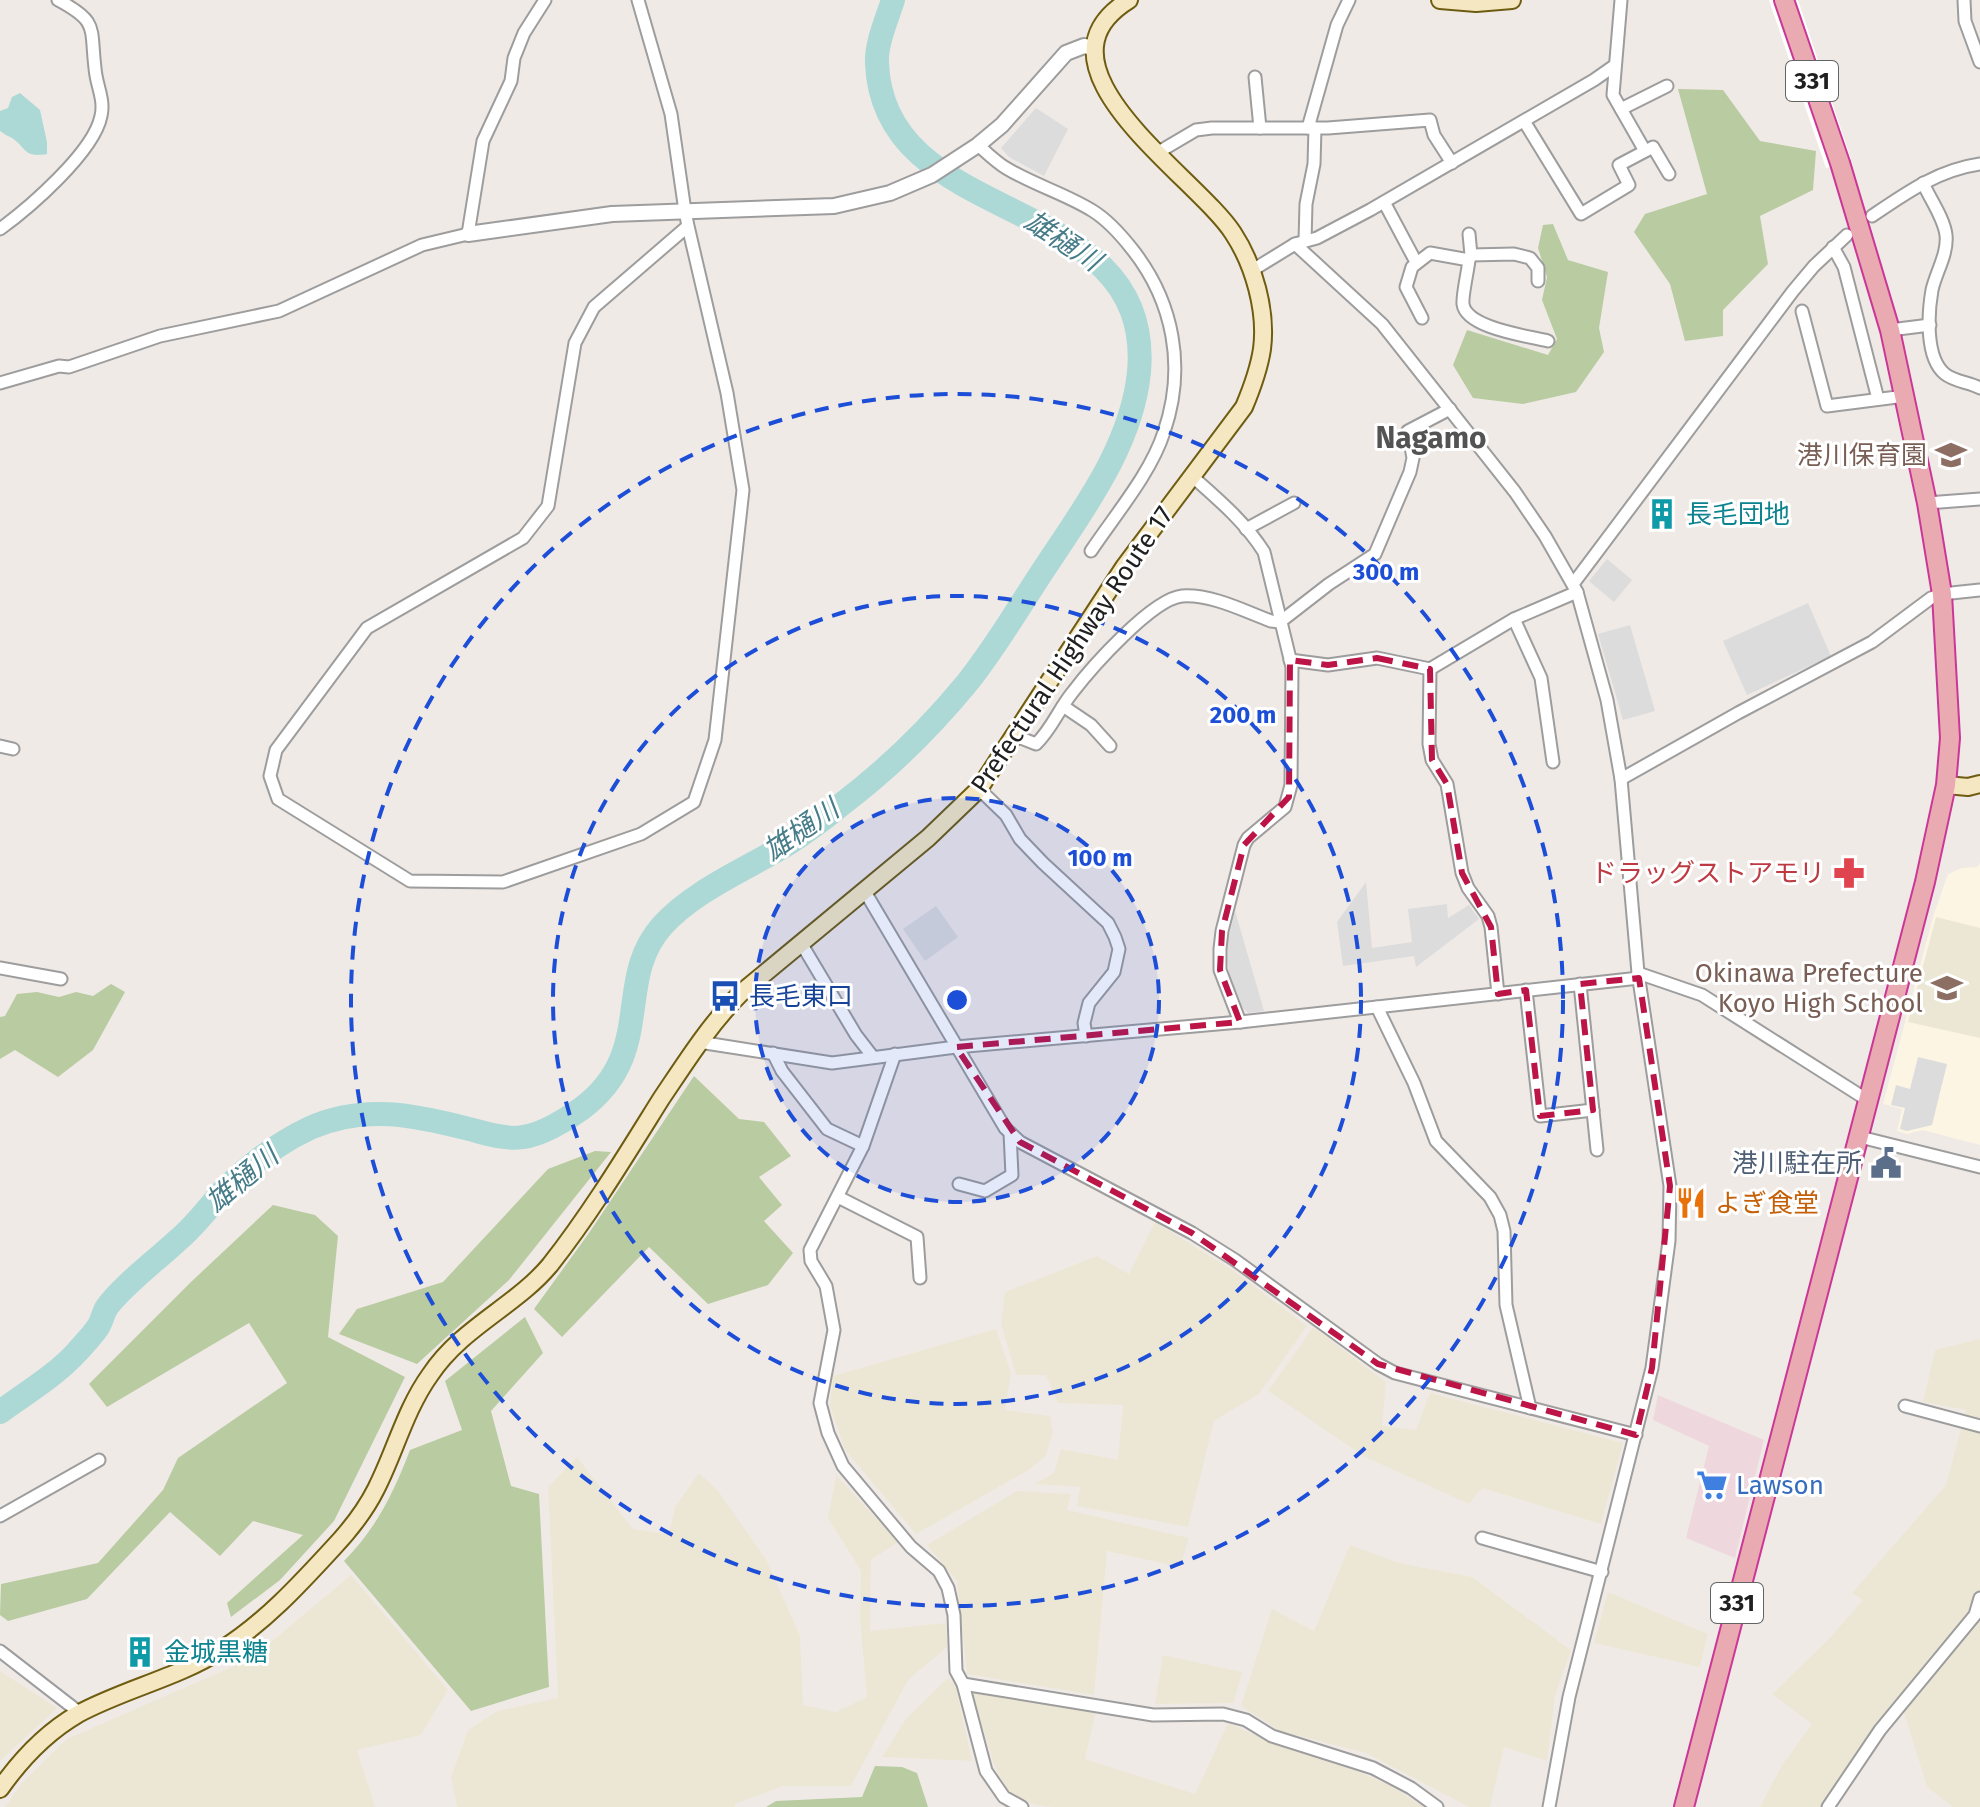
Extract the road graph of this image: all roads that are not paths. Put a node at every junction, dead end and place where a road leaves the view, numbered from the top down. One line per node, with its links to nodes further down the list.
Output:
1 (58, 0): 31 (street)
2 (545, 0): 32 (street)
3 (638, 0): 28 (street)
4 (1129, 0): 11 (main road)
5 (1349, 0): 19 (street)
6 (1440, 0): 7 (main road)
7 (1512, 0)
8 (1621, 0): 13 (street)
9 (1784, 0): 44 (highway, 331)
10 (1964, 0): 12 (street)
11 (1095, 48): 20 (street); 22 (main road, Prefectural Highway Route 17)
12 (1980, 62)
13 (1614, 66): 16 (street); 17 (street)
14 (1255, 77): 18 (street)
15 (1667, 86): 16 (street)
16 (1621, 109): 21 (street)
17 (1524, 121): 21 (street); 23 (street)
18 (1260, 128): 19 (street); 22 (street)
19 (1312, 128): 23 (street); 35 (street)
20 (978, 145): 28 (street); 56 (street)
21 (1645, 151): 25 (street)
22 (1157, 153): 39 (main road, Prefectural Highway Route 17)
23 (1452, 163): 27 (street)
24 (1980, 164): 26 (street)
25 (1669, 174)
26 (1923, 183): 29 (street); 43 (street)
27 (1384, 202): 35 (street); 38 (street)
28 (685, 211): 30 (street); 32 (street)
29 (1872, 216)
30 (688, 226): 30 (street)
31 (0, 229)
32 (468, 234): 46 (street)
33 (1469, 234): 37 (street)
34 (1847, 235): 36 (street)
35 (1300, 242): 39 (street); 50 (street)
36 (1833, 247): 49 (street); 57 (street)
37 (1470, 258): 38 (street); 40 (street); 45 (street)
38 (1416, 262): 42 (street)
39 (1251, 271): 51 (main road, Prefectural Highway Route 17)
40 (1538, 281)
41 (1802, 311): 49 (street)
42 (1422, 318)
43 (1930, 325): 44 (street); 47 (street)
44 (1890, 330): 48 (highway, 331)
45 (1548, 341)
46 (0, 383)
47 (1980, 388)
48 (1905, 396): 49 (street); 54 (highway, 331)
49 (1878, 399)
50 (1450, 409): 57 (street); 61 (street)
51 (1193, 477): 55 (street); 65 (main road, Prefectural Highway Route 17)
52 (1980, 499): 54 (street)
53 (1294, 503): 55 (street)
54 (1927, 503): 59 (highway, 331)
55 (1246, 529): 61 (street)
56 (1091, 551)
57 (1575, 588): 60 (street); 70 (street)
58 (1980, 590): 59 (street)
59 (1942, 594): 70 (street); 72 (highway, 331)
60 (1514, 619): 63 (street); 69 (street)
61 (1280, 622): 62 (street); 64 (street)
62 (1290, 660): 63 (street); 83 (street)
63 (1430, 669): 81 (street)
64 (1063, 706): 65 (street); 67 (street)
65 (1016, 736): 73 (main road, Prefectural Highway Route 17)
66 (0, 746): 68 (street)
67 (1110, 746)
68 (13, 749)
69 (1553, 762)
70 (1621, 779): 77 (street)
71 (1980, 784): 72 (main road)
72 (1946, 785): 90 (highway, 331)
73 (979, 789): 74 (main road, Prefectural Highway Route 17); 84 (street)
74 (864, 890): 75 (main road, Prefectural Highway Route 17); 86 (street)
75 (801, 943): 85 (main road, Prefectural Highway Route 17); 89 (street)
76 (0, 968): 78 (street)
77 (1639, 975): 79 (street); 90 (street); 103 (street)
78 (61, 979)
79 (1580, 984): 80 (street); 91 (street)
80 (1526, 990): 81 (street); 91 (street)
81 (1498, 994): 82 (street)
82 (1377, 1007): 83 (street); 101 (street)
83 (1240, 1022): 84 (street)
84 (1086, 1036): 86 (street)
85 (699, 1042): 87 (street); 111 (main road, Prefectural Highway Route 17)
86 (956, 1047): 88 (street); 92 (street)
87 (773, 1053): 89 (street); 94 (street)
88 (895, 1054): 89 (street); 94 (street)
89 (873, 1057)
90 (1869, 1101): 93 (highway, 331)
91 (1593, 1110): 95 (street)
92 (1010, 1133): 97 (street); 101 (street)
93 (1860, 1137): 96 (street); 116 (highway, 331)
94 (863, 1146): 98 (street)
95 (1597, 1150)
96 (1980, 1167)
97 (959, 1184)
98 (838, 1197): 99 (street); 110 (street)
99 (920, 1278)
100 (1905, 1406): 102 (street)
101 (1530, 1408): 103 (street)
102 (1980, 1426)
103 (1636, 1435): 107 (street)
104 (99, 1460): 105 (street)
105 (0, 1516)
106 (1482, 1538): 107 (street)
107 (1602, 1572): 115 (street)
108 (1980, 1598): 117 (street)
109 (0, 1651): 111 (street)
110 (963, 1684): 113 (street); 114 (street)
111 (80, 1713): 112 (main road, Prefectural Highway Route 17)
112 (0, 1789)
113 (1022, 1807)
114 (1437, 1807)
115 (1549, 1807)
116 (1684, 1807)
117 (1828, 1807)

